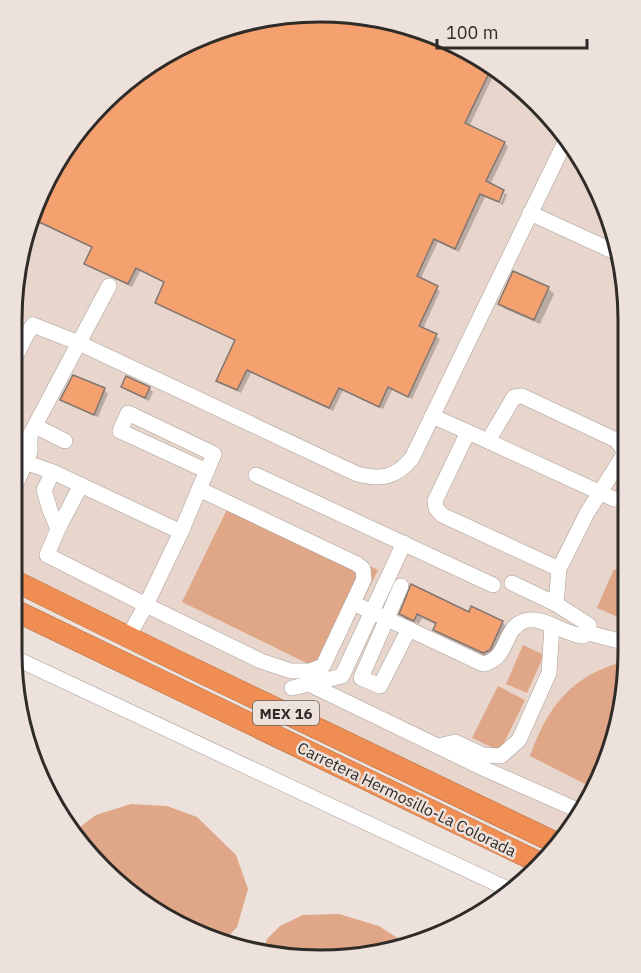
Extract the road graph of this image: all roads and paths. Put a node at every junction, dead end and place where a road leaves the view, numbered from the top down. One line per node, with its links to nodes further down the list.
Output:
1 (563, 147): 2 (lane)
2 (531, 213): 3 (lane); 9 (lane)
3 (592, 242): 4 (lane); 5 (lane)
4 (608, 243)
5 (610, 250)
6 (109, 286): 7 (lane)
7 (79, 343): 8 (lane); 9 (lane); 10 (lane)
8 (22, 344)
9 (432, 416): 11 (lane)
10 (32, 431): 12 (lane); 15 (lane)
11 (468, 432): 13 (lane); 28 (lane)
12 (64, 441)
13 (488, 441): 14 (lane); 23 (lane)
14 (618, 443)
15 (22, 451)
16 (22, 463): 19 (lane)
17 (618, 464): 23 (lane)
18 (207, 471): 18 (lane); 22 (lane)
19 (53, 472): 21 (lane); 25 (lane)
20 (256, 475): 27 (lane)
21 (81, 485): 25 (lane); 26 (lane)
22 (199, 489): 26 (lane); 33 (lane)
23 (599, 492): 24 (lane); 28 (lane)
24 (618, 499)
25 (58, 529): 35 (lane)
26 (181, 532): 35 (lane)
27 (404, 543): 31 (lane); 36 (lane)
28 (558, 568): 34 (lane)
29 (512, 583): 34 (lane)
30 (22, 584): 42 (highway, MEX 16)
31 (493, 585)
32 (400, 586): 38 (lane)
33 (353, 603): 35 (lane); 36 (lane)
34 (556, 604): 41 (lane)
35 (146, 605): 42 (lane)
36 (372, 612): 38 (lane); 45 (lane)
37 (22, 614): 50 (highway, Carretera Hermosillo-La Colorada / MEX 16)
38 (387, 619): 40 (lane); 40 (lane)
39 (552, 626): 40 (lane); 41 (lane); 47 (lane)
40 (408, 629)
41 (588, 633): 43 (lane)
42 (128, 637): 49 (highway, MEX 16)
43 (618, 641)
44 (22, 661): 51 (lane)
45 (309, 684): 46 (lane); 47 (lane)
46 (292, 688)
47 (438, 746): 48 (lane)
48 (574, 809)
49 (551, 841)
50 (534, 860)
51 (504, 887)

